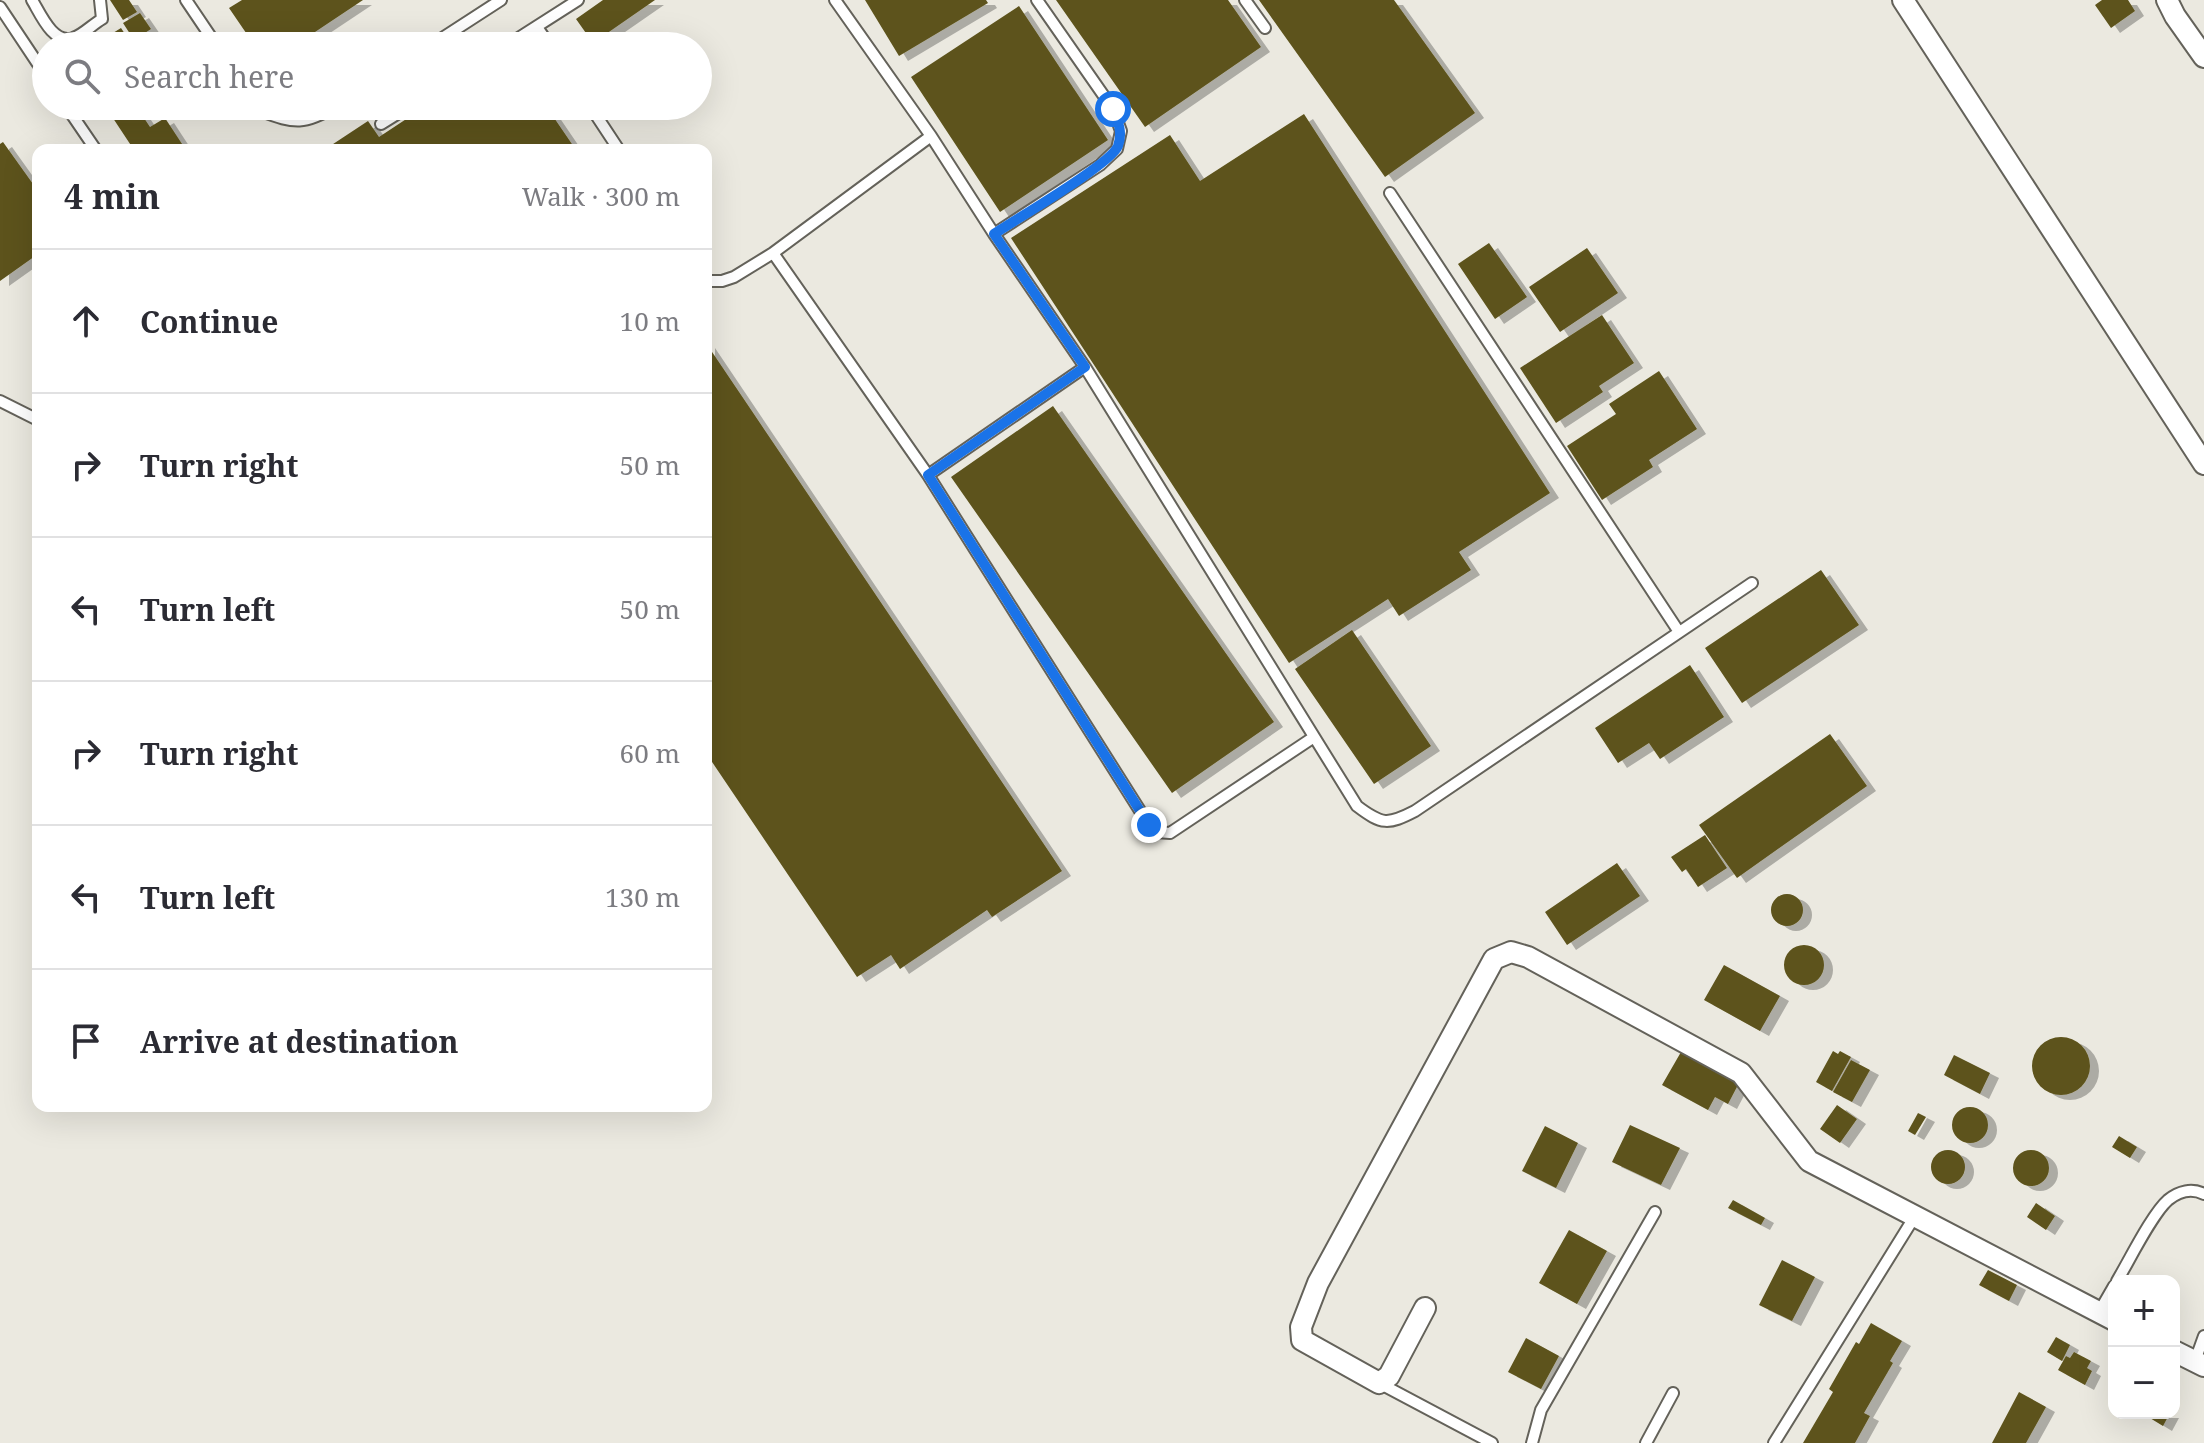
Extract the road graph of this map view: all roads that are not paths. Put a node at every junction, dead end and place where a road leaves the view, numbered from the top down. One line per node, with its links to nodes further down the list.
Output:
1 (32, 0): 14 (lane)
2 (100, 0): 15 (lane)
3 (186, 0): 16 (lane)
4 (501, 0): 17 (lane)
5 (578, 0): 12 (lane)
6 (835, 0): 26 (lane)
7 (1037, 0): 30 (lane)
8 (1245, 0): 13 (lane)
9 (1903, 0): 36 (street)
10 (2167, 0): 21 (street)
11 (0, 7): 20 (lane)
12 (537, 27): 18 (lane); 19 (lane)
13 (1265, 28)
14 (53, 32)
15 (82, 32)
16 (208, 32)
17 (452, 32)
18 (529, 32)
19 (540, 32)
20 (32, 55)
21 (2204, 57)
22 (76, 120): 27 (lane)
23 (387, 120): 25 (lane)
24 (599, 120): 28 (lane)
25 (381, 124)
26 (931, 136): 30 (lane); 31 (lane)
27 (92, 144)
28 (615, 144)
29 (1390, 193): 39 (lane)
30 (994, 234): 33 (lane)
31 (773, 253): 32 (lane); 37 (lane)
32 (712, 281)
33 (1085, 367): 37 (lane); 40 (lane)
34 (0, 401): 35 (lane)
35 (32, 417)
36 (2204, 464)
37 (928, 475): 40 (lane)
38 (1752, 583): 39 (lane)
39 (1679, 632): 40 (lane)
40 (1314, 737)
41 (2204, 1194): 44 (lane)
42 (1655, 1212): 53 (lane)
43 (1915, 1216): 46 (street); 50 (street); 55 (lane)
44 (2121, 1275)
45 (1425, 1308): 50 (street)
46 (2106, 1316)
47 (2204, 1336): 49 (lane)
48 (2180, 1354): 49 (street)
49 (2200, 1364)
50 (1379, 1383): 52 (lane)
51 (1673, 1393): 54 (lane)
52 (1492, 1443)
53 (1532, 1443)
54 (1646, 1443)
55 (1774, 1443)

